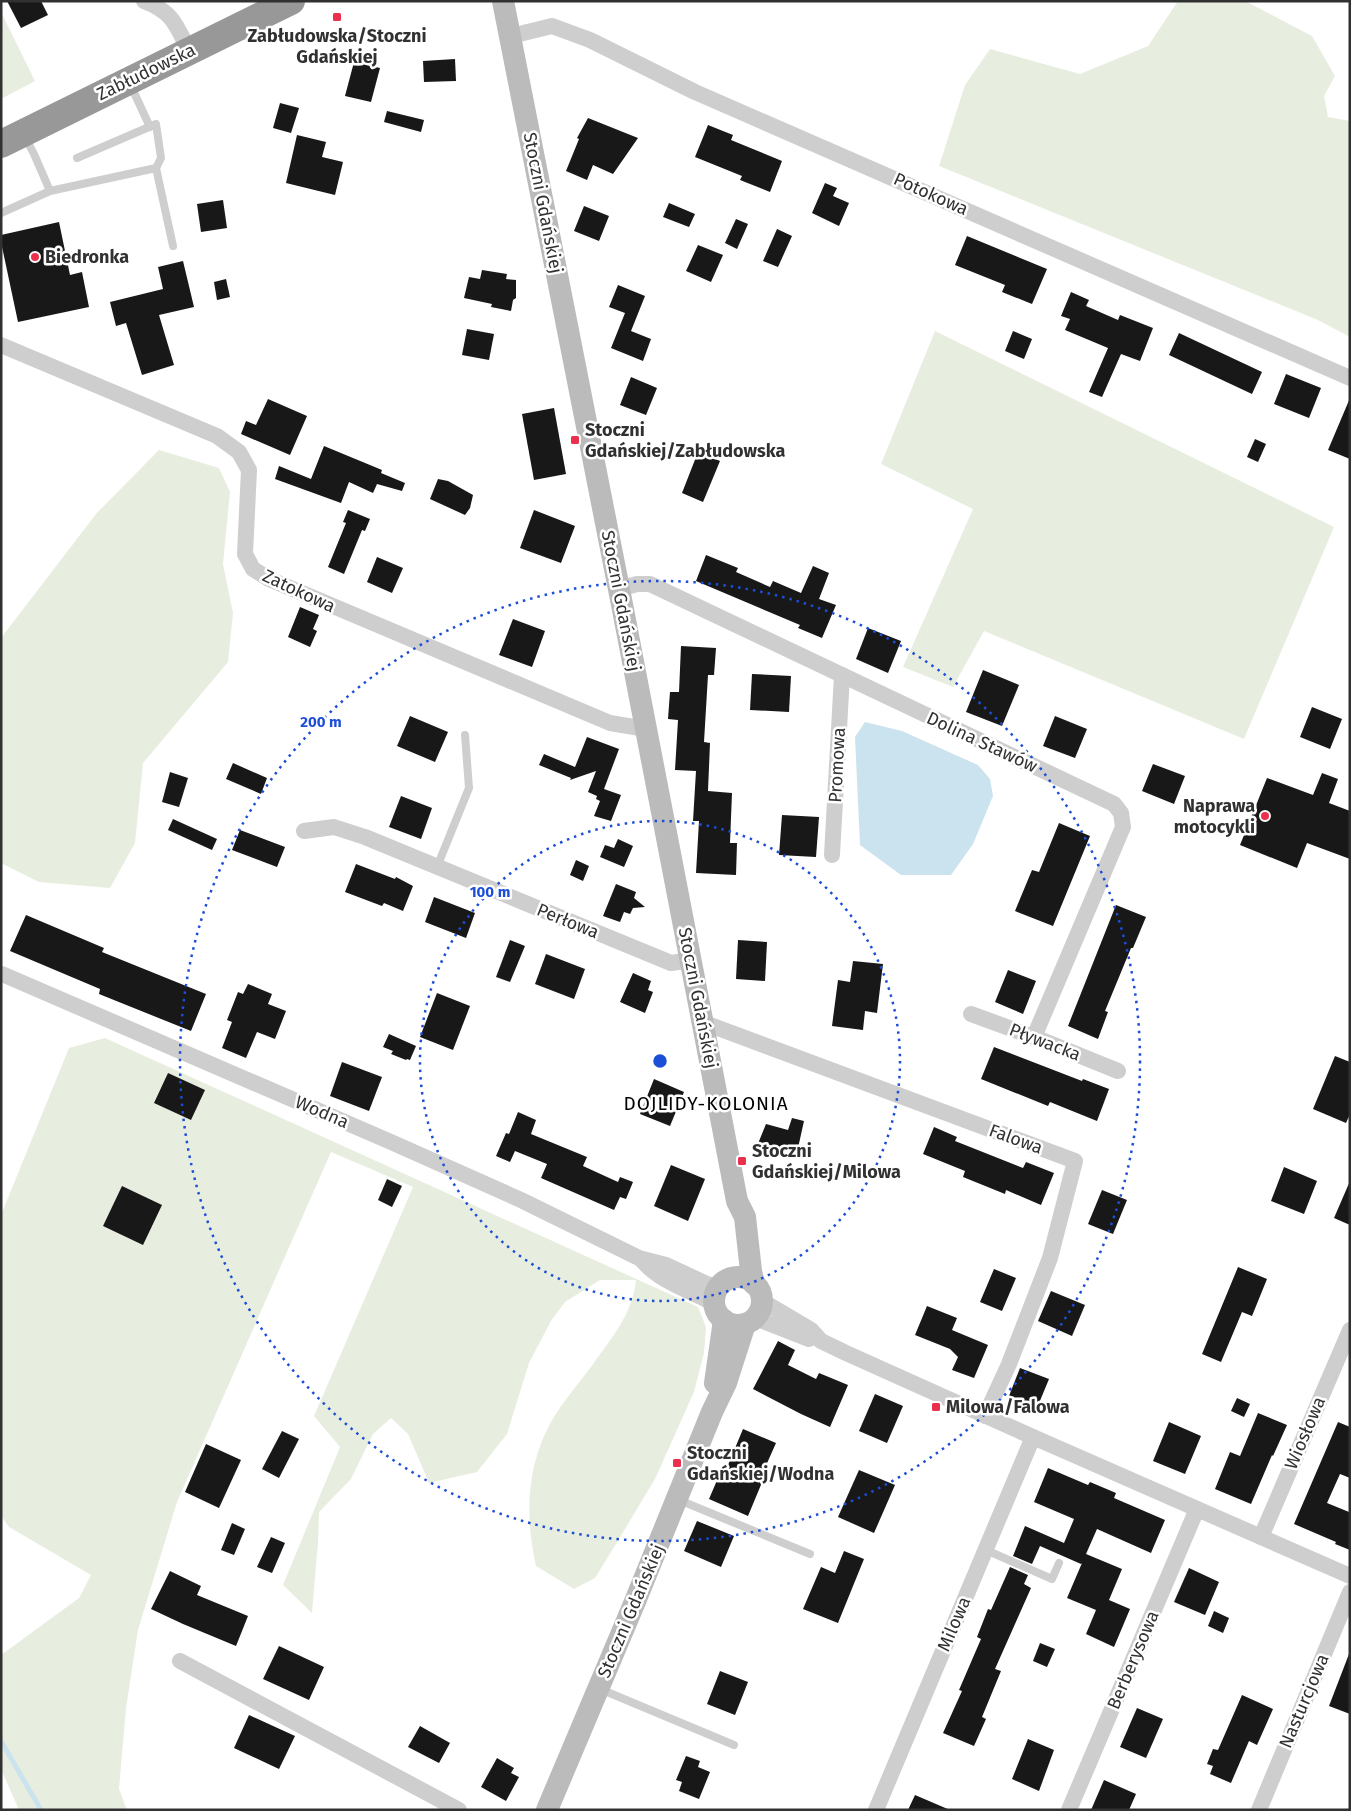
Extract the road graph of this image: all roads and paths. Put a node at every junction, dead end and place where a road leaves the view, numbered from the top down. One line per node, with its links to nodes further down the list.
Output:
1 (144, 1): 5 (street)
2 (291, 1): 5 (highway, Zabłudowska)
3 (503, 1): 4 (street, Stoczni Gdańskiej)
4 (511, 36): 15 (street, Potokowa); 16 (street, Stoczni Gdańskiej)
5 (189, 51): 6 (highway, Zabłudowska)
6 (129, 81): 7 (lane); 8 (highway, Zabłudowska)
7 (150, 127): 9 (lane); 10 (lane)
8 (12, 138): 11 (lane)
9 (77, 158)
10 (156, 168): 11 (lane); 13 (lane)
11 (50, 191): 12 (lane)
12 (1, 213)
13 (173, 246)
14 (1, 345): 18 (street, Zatokowa)
15 (1350, 378)
16 (619, 589): 17 (street, Dolina Stawów); 18 (street, Stoczni Gdańskiej)
17 (842, 675): 21 (street, Promowa); 27 (street, Dolina Stawów)
18 (646, 729): 23 (street, Stoczni Gdańskiej)
19 (465, 736): 22 (lane)
20 (304, 831): 22 (street, Perłowa)
21 (832, 854)
22 (437, 867): 23 (street, Perłowa)
23 (692, 960): 26 (street, Stoczni Gdańskiej)
24 (2, 974): 29 (street, Wodna)
25 (971, 1014): 27 (street, Pływacka)
26 (702, 1022): 29 (street, Stoczni Gdańskiej); 31 (street, Falowa)
27 (1034, 1037): 28 (street, Pływacka)
28 (1118, 1071)
29 (738, 1302): 31 (street); 33 (street, Stoczni Gdańskiej)
30 (1350, 1330): 35 (street, Wiosłowa)
31 (985, 1416): 32 (street)
32 (1033, 1437): 34 (street); 36 (street, Milowa)
33 (677, 1499): 37 (lane); 42 (street, Stoczni Gdańskiej)
34 (1197, 1509): 35 (street); 47 (street, Berberysowa)
35 (1261, 1536): 39 (street)
36 (986, 1550): 38 (lane); 46 (street, Milowa)
37 (810, 1554)
38 (1059, 1563)
39 (1350, 1576)
40 (1350, 1592): 48 (street, Nasturcjowa)
41 (180, 1661): 44 (street)
42 (598, 1689): 43 (lane); 45 (street, Stoczni Gdańskiej)
43 (734, 1745)
44 (459, 1810)
45 (547, 1810)
46 (876, 1810)
47 (1069, 1810)
48 (1259, 1810)

